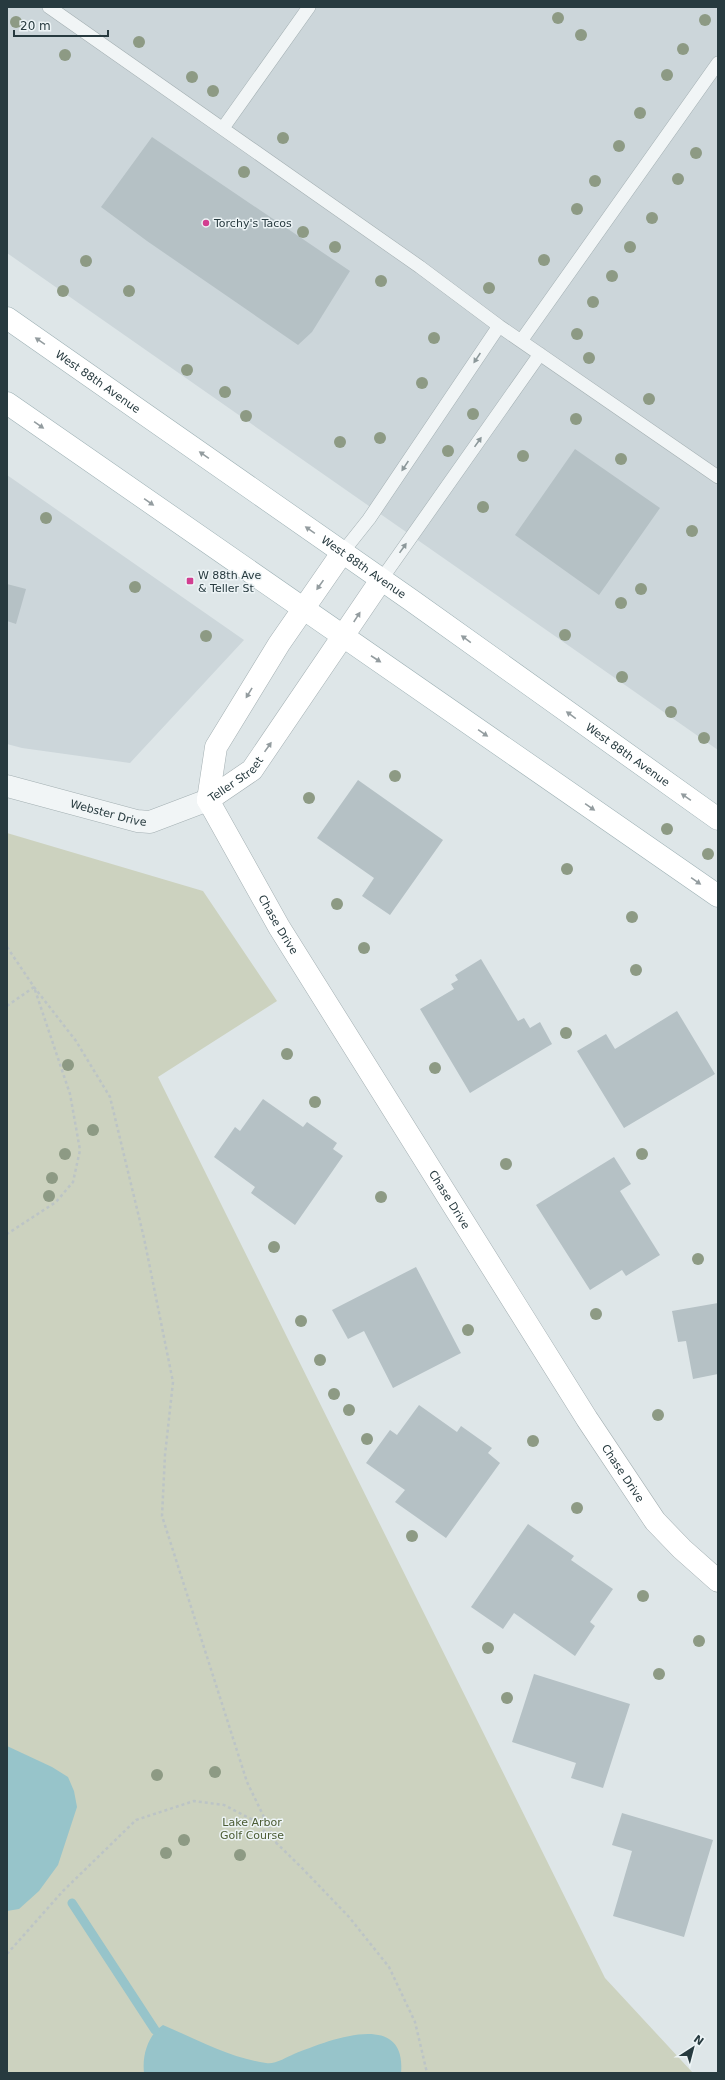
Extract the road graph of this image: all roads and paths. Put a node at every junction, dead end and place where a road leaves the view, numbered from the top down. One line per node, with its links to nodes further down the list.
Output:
1 (49, 7): 4 (lane)
2 (309, 7): 4 (lane)
3 (718, 63): 7 (lane)
4 (223, 128): 6 (lane)
5 (7, 318): 11 (main road, West 88th Avenue, one-way to 5)
6 (499, 326): 7 (lane); 11 (lane, one-way to 11)
7 (521, 341): 8 (lane)
8 (540, 354): 10 (lane); 12 (lane, one-way to 8)
9 (7, 403): 13 (main road, one-way to 13)
10 (718, 477)
11 (342, 552): 12 (main road, West 88th Avenue); 13 (main road, Teller Street, one-way to 13)
12 (381, 580): 14 (main road, Teller Street, one-way to 12); 17 (main road, West 88th Avenue, one-way to 12)
13 (302, 610): 14 (main road); 16 (main road, Teller Street, one-way to 16)
14 (343, 638): 16 (main road, Teller Street, one-way to 14); 18 (main road, one-way to 18)
15 (7, 786): 16 (street, Webster Drive)
16 (208, 800): 23 (main road, Chase Drive)
17 (718, 819)
18 (718, 896)
19 (7, 947): 20 (path)
20 (34, 987): 21 (path); 22 (path); 24 (path)
21 (7, 1006)
22 (7, 1234)
23 (718, 1581)
24 (278, 1846): 25 (path); 26 (path)
25 (7, 1954)
26 (427, 2073)

